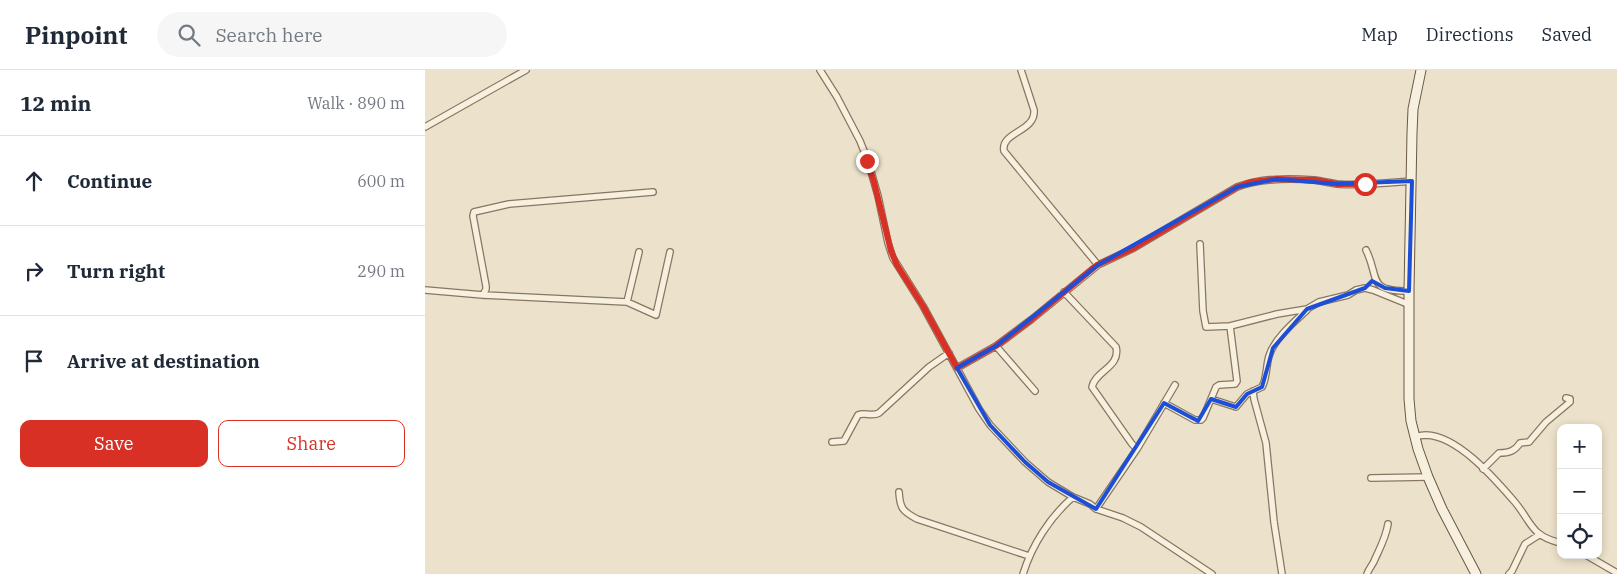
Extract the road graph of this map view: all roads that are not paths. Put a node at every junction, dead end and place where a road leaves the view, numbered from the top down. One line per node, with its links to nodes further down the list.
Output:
1 (526, 70): 5 (street)
2 (820, 70): 24 (street)
3 (1021, 70): 12 (street)
4 (1421, 70): 6 (street)
5 (425, 127)
6 (1411, 181): 12 (street); 16 (street)
7 (653, 192): 18 (street)
8 (1200, 244): 22 (street)
9 (1366, 250): 13 (street)
10 (639, 252): 19 (street)
11 (670, 252): 19 (street)
12 (1097, 265): 17 (street)
13 (1374, 277): 14 (street); 16 (street)
14 (1365, 288): 20 (street); 21 (street)
15 (425, 290): 18 (street)
16 (1409, 291): 20 (street)
17 (1064, 292): 23 (street); 34 (street)
18 (483, 295): 19 (street)
19 (627, 302)
20 (1410, 305): 32 (street)
21 (1307, 309): 22 (street); 28 (street)
22 (1230, 326): 30 (street)
23 (996, 346): 25 (street); 27 (street)
24 (949, 353): 25 (street); 33 (street)
25 (957, 368): 39 (street)
26 (1175, 386): 31 (street)
27 (1035, 391)
28 (1253, 391): 30 (street); 49 (street)
29 (1566, 398): 35 (street)
30 (1211, 399): 31 (street)
31 (1164, 403): 34 (street)
32 (1414, 437): 35 (street); 36 (street)
33 (832, 442)
34 (1137, 449): 40 (street)
35 (1483, 469): 42 (street)
36 (1428, 477): 37 (street); 51 (street)
37 (1371, 478)
38 (899, 492): 44 (street)
39 (1073, 497): 40 (street); 44 (street)
40 (1096, 509): 48 (street)
41 (1389, 524): 50 (street)
42 (1539, 535): 43 (street); 52 (street)
43 (1557, 542)
44 (1029, 556): 47 (street)
45 (1593, 559): 46 (street)
46 (1617, 573)
47 (1023, 574)
48 (1211, 574)
49 (1282, 574)
50 (1367, 574)
51 (1476, 574)
52 (1509, 574)

